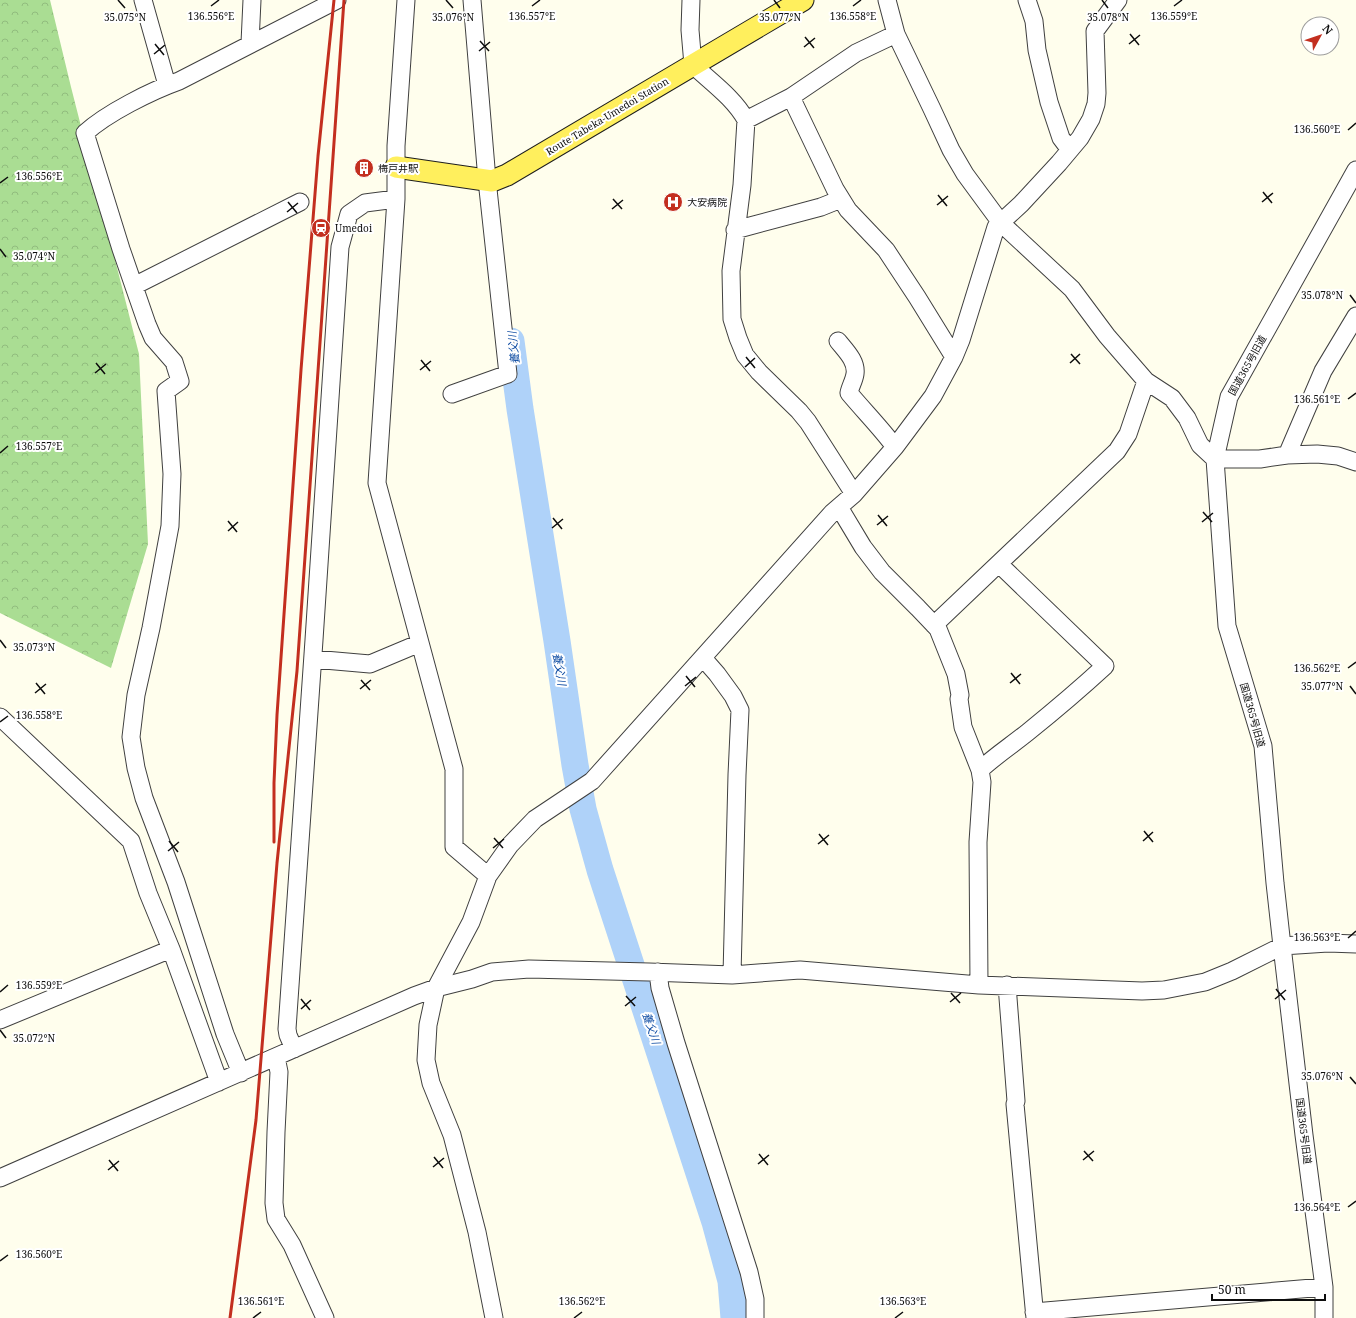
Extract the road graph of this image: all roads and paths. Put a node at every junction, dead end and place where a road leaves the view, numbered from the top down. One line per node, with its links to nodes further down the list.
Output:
1 (143, 0): 14 (street)
2 (252, 0): 12 (street)
3 (337, 0): 12 (street)
4 (406, 0): 18 (street)
5 (472, 0): 20 (street)
6 (691, 0): 13 (street)
7 (803, 0): 13 (main road, Route Tabeka-Umedoi Station)
8 (887, 0): 11 (street)
9 (1027, 0): 17 (street)
10 (1118, 0): 17 (street)
11 (896, 34): 15 (street); 24 (street)
12 (250, 43): 14 (street)
13 (693, 65): 16 (street); 20 (main road, Route Tabeka-Umedoi Station)
14 (167, 85): 26 (street)
15 (791, 97): 16 (street); 22 (street)
16 (746, 120): 25 (street)
17 (1070, 150): 24 (street)
18 (396, 167): 20 (main road); 21 (street)
19 (1356, 170): 34 (street, 国道365号旧道)
20 (495, 179): 31 (street)
21 (396, 199): 40 (street); 42 (street)
22 (841, 199): 25 (street); 29 (street)
23 (300, 202): 26 (street)
24 (1001, 223): 29 (street); 30 (street)
25 (736, 230): 36 (street)
26 (134, 286): 57 (street)
27 (1356, 316): 33 (street)
28 (838, 341): 32 (street)
29 (954, 357): 32 (street)
30 (1146, 381): 34 (street); 38 (street)
31 (452, 394)
32 (895, 447): 36 (street)
33 (1287, 456): 34 (street); 35 (street)
34 (1215, 459): 47 (street, 国道365号旧道)
35 (1356, 462)
36 (854, 494): 37 (street)
37 (839, 507): 39 (street); 41 (street)
38 (999, 564): 39 (street); 44 (street)
39 (934, 625): 44 (street)
40 (420, 643): 42 (street); 45 (street)
41 (703, 658): 45 (street); 50 (street)
42 (313, 659): 55 (street)
43 (0, 718): 48 (street)
44 (980, 770): 51 (street)
45 (488, 876): 53 (street)
46 (1356, 944): 47 (street)
47 (1282, 946): 52 (street); 60 (street, 国道365号旧道)
48 (172, 949): 54 (street); 58 (street)
49 (654, 972): 50 (street); 53 (street); 64 (street)
50 (732, 975): 51 (street)
51 (979, 985): 52 (street)
52 (1007, 985): 61 (street)
53 (436, 988): 55 (street); 63 (street)
54 (0, 1020)
55 (294, 1049): 56 (street)
56 (276, 1057): 57 (street); 62 (street)
57 (241, 1073): 58 (street)
58 (219, 1082): 59 (street)
59 (0, 1178)
60 (1324, 1287): 61 (street); 65 (street, 国道365号旧道)
61 (1035, 1315)
62 (325, 1318)
63 (494, 1318)
64 (755, 1318)
65 (1324, 1318)

